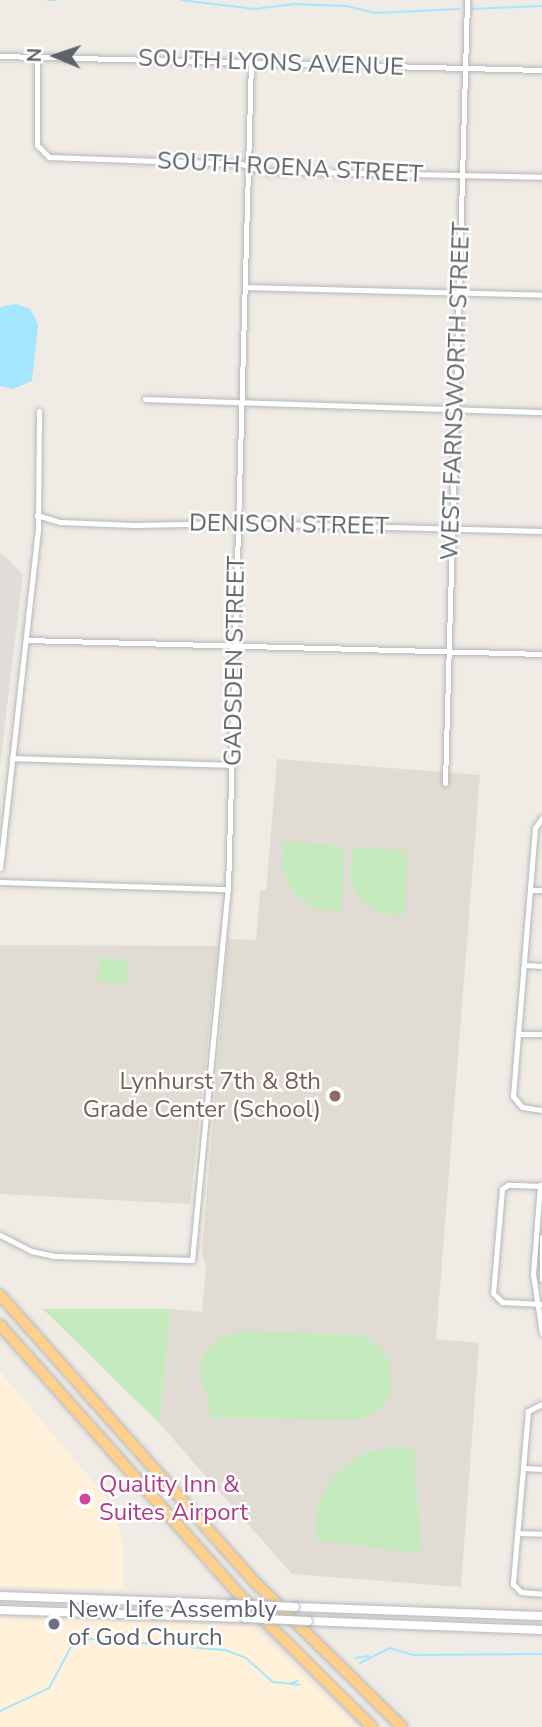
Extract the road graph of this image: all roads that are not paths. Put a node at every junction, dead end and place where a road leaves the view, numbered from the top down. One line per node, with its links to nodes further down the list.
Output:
1 (467, 0): 5 (street, WEST FARNSWORTH STREET)
2 (0, 56): 3 (street, SOUTH LYONS AVENUE)
3 (37, 57): 4 (street, SOUTH LYONS AVENUE); 7 (street, SOUTH ROENA STREET)
4 (251, 62): 5 (street, SOUTH LYONS AVENUE); 7 (street, GADSDEN STREET)
5 (465, 69): 6 (street, SOUTH LYONS AVENUE); 8 (street, WEST FARNSWORTH STREET)
6 (542, 70)
7 (249, 166): 8 (street, SOUTH ROENA STREET); 10 (street, GADSDEN STREET)
8 (462, 175): 9 (street, SOUTH ROENA STREET); 11 (street, WEST FARNSWORTH STREET)
9 (542, 177)
10 (245, 286): 11 (street); 14 (street, GADSDEN STREET)
11 (458, 293): 12 (street); 15 (street, WEST FARNSWORTH STREET)
12 (542, 295)
13 (145, 399): 14 (street)
14 (243, 403): 15 (street); 19 (street, GADSDEN STREET)
15 (456, 409): 17 (street); 20 (street, WEST FARNSWORTH STREET)
16 (39, 411): 18 (street)
17 (542, 412)
18 (37, 515): 19 (street, DENISON STREET); 22 (street)
19 (239, 523): 20 (street, DENISON STREET); 23 (street, GADSDEN STREET)
20 (452, 529): 21 (street, DENISON STREET); 24 (street, WEST FARNSWORTH STREET)
21 (542, 531)
22 (26, 640): 23 (street); 26 (street)
23 (235, 645): 24 (street); 27 (street, GADSDEN STREET)
24 (449, 652): 25 (street); 28 (street, WEST FARNSWORTH STREET)
25 (542, 654)
26 (12, 758): 27 (street); 30 (street)
27 (233, 765): 32 (street, GADSDEN STREET)
28 (445, 783)
29 (541, 818): 33 (street)
30 (0, 868)
31 (0, 882): 32 (street)
32 (228, 889): 41 (street, GADSDEN STREET)
33 (530, 890): 34 (street); 35 (street)
34 (542, 890)
35 (524, 965): 36 (street); 37 (street)
36 (542, 966)
37 (518, 1034): 38 (street); 39 (street)
38 (542, 1034)
39 (542, 1110)
40 (541, 1186): 43 (street); 47 (street)
41 (0, 1235)
42 (542, 1237): 44 (street)
43 (533, 1244): 44 (street); 47 (street)
44 (542, 1245): 45 (street)
45 (542, 1279)
46 (2, 1297): 61 (highway)
47 (539, 1304): 49 (street)
48 (0, 1325): 60 (highway)
49 (542, 1333)
50 (542, 1404): 51 (street)
51 (523, 1468): 52 (street); 53 (street)
52 (542, 1469)
53 (517, 1533): 54 (street); 55 (street)
54 (542, 1534)
55 (542, 1594)
56 (0, 1596): 58 (main road, bridge)
57 (0, 1610): 59 (main road, bridge)
58 (542, 1616)
59 (542, 1630)
60 (372, 1727)
61 (402, 1727)

